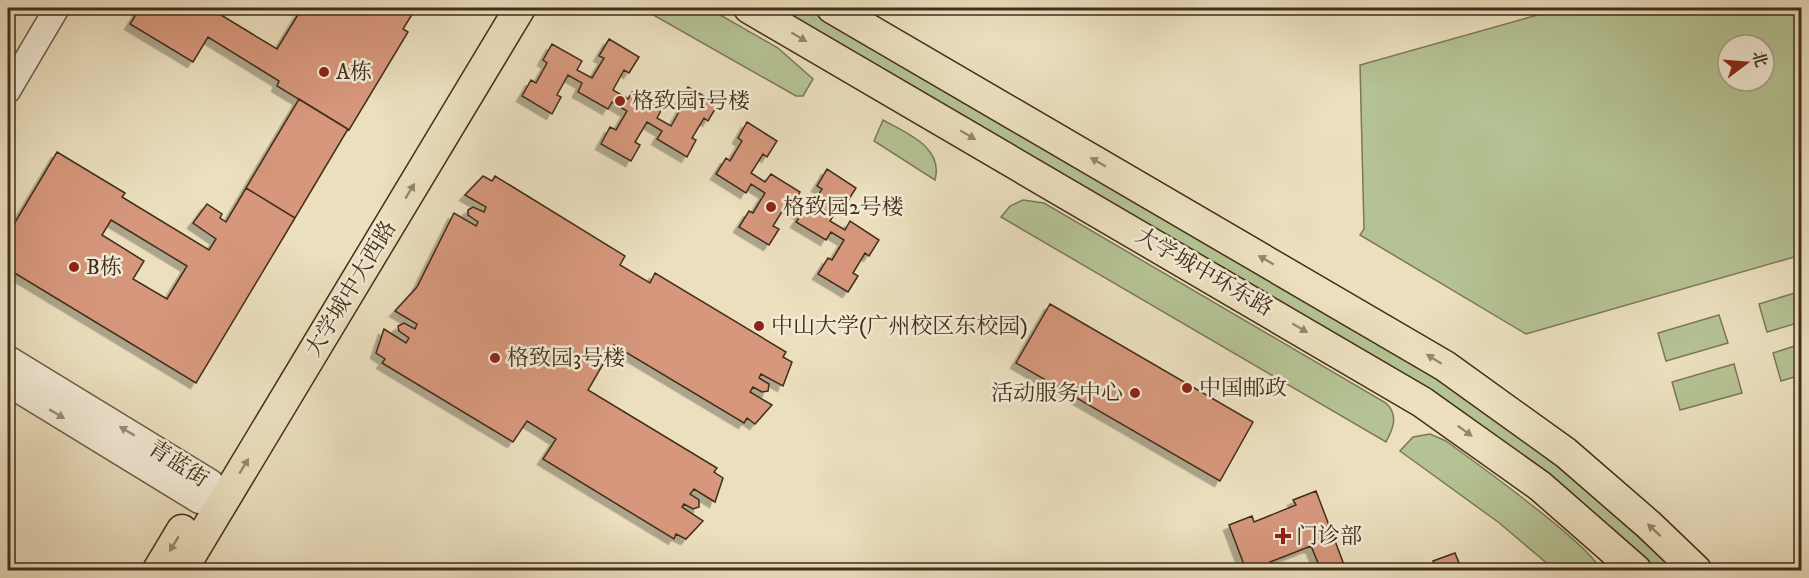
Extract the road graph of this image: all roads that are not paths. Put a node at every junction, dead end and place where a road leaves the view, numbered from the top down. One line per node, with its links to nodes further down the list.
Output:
1 (57, 8): 6 (street)
2 (496, 8): 9 (main road, 大学城中大西路)
3 (520, 8): 9 (main road, 大学城中大西路, one-way to 3)
4 (749, 8): 12 (main road, 大学城中环东路, one-way to 12)
5 (832, 8): 13 (main road, 大学城中环东路, one-way to 5)
6 (8, 91)
7 (8, 358): 9 (street, 青蓝街, one-way to 7)
8 (8, 384): 9 (street, 青蓝街, one-way to 9)
9 (211, 495): 10 (main road, 大学城中大西路, one-way to 10); 11 (main road, 大学城中大西路)
10 (158, 570)
11 (182, 570)
12 (1636, 570)
13 (1696, 570)

